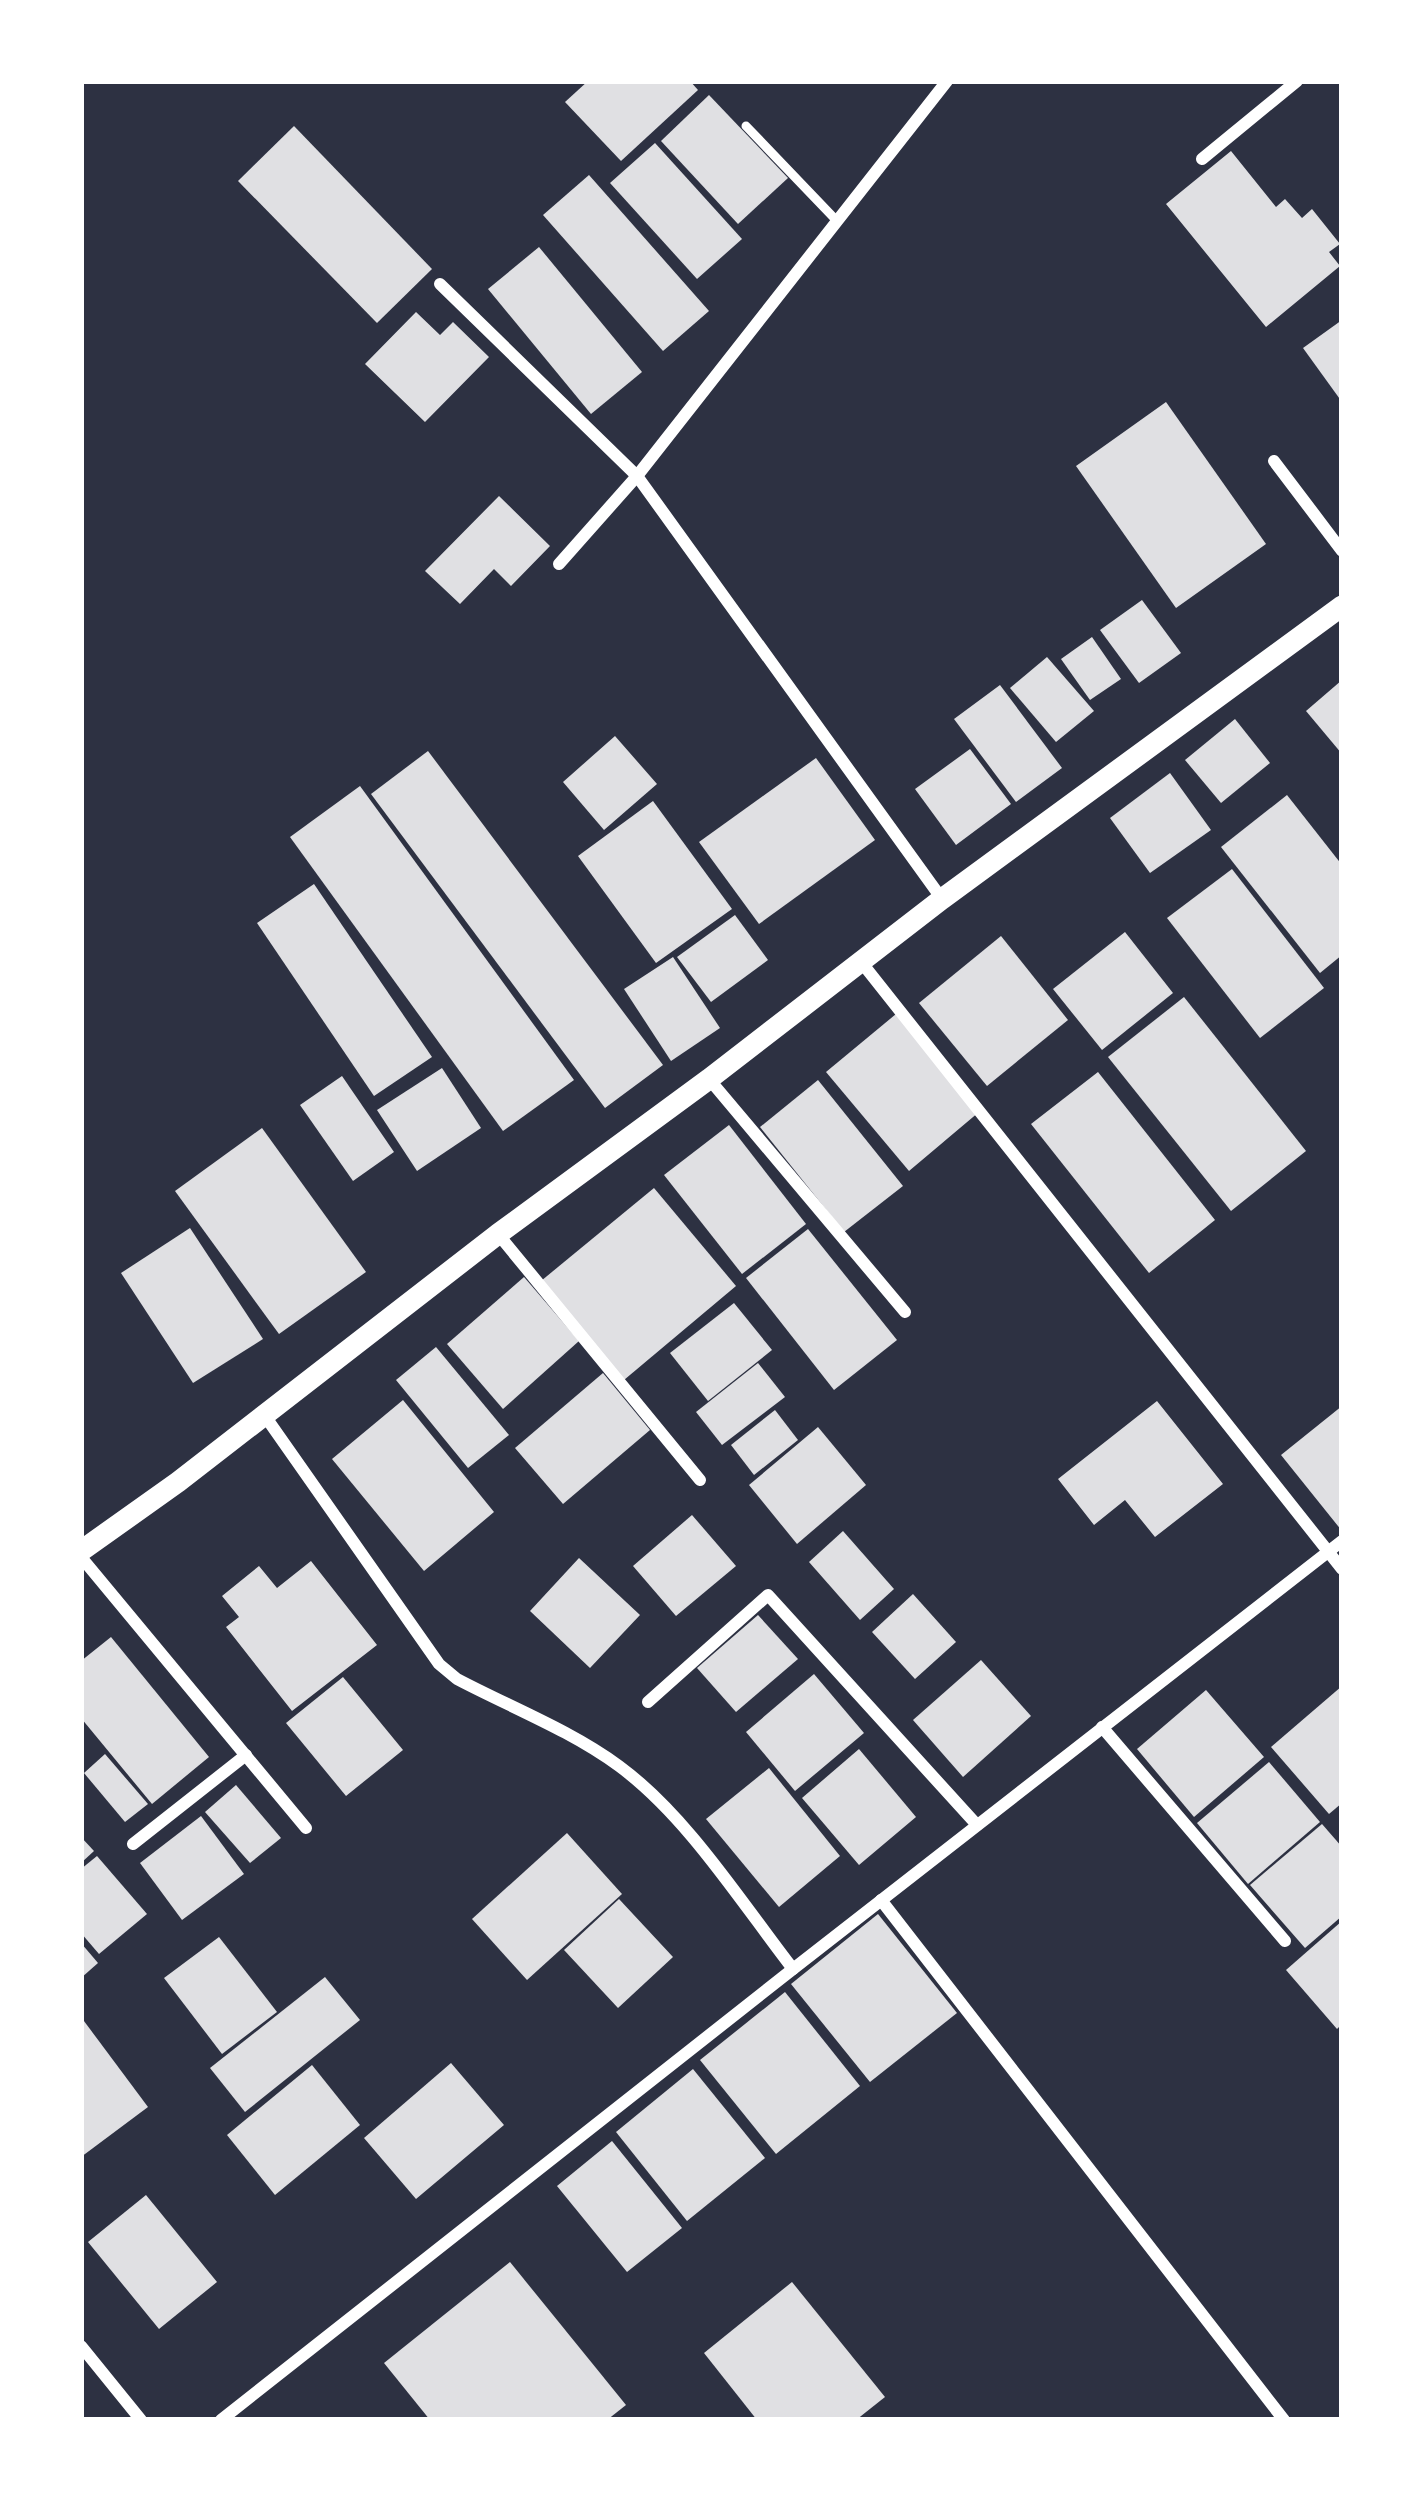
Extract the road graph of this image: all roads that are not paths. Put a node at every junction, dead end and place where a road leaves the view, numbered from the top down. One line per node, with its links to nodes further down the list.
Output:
1 (947, 81): 5 (street)
2 (1297, 81): 4 (street)
3 (746, 125): 5 (lane)
4 (1202, 159)
5 (837, 221): 8 (street)
6 (440, 284): 8 (street)
7 (1274, 460): 9 (street)
8 (638, 476): 10 (street); 12 (street)
9 (1342, 551)
10 (559, 564)
11 (1342, 606): 12 (street)
12 (942, 898): 13 (street)
13 (862, 963): 14 (street); 20 (street)
14 (709, 1079): 15 (street); 16 (street)
15 (498, 1234): 17 (street); 18 (street)
16 (904, 1312)
17 (265, 1416): 21 (street); 31 (street)
18 (700, 1480)
19 (1342, 1541): 20 (street)
20 (1328, 1551): 22 (street); 24 (street)
21 (81, 1554): 25 (street)
22 (1342, 1569)
23 (648, 1702): 26 (street)
24 (1102, 1727): 26 (street); 30 (street)
25 (246, 1755): 27 (street); 28 (street)
26 (977, 1825): 29 (street)
27 (306, 1828)
28 (133, 1844)
29 (881, 1900): 31 (street); 35 (street)
30 (1285, 1941)
31 (793, 1969): 34 (street)
32 (84, 2355): 33 (street)
33 (141, 2420)
34 (221, 2420)
35 (1284, 2420)

